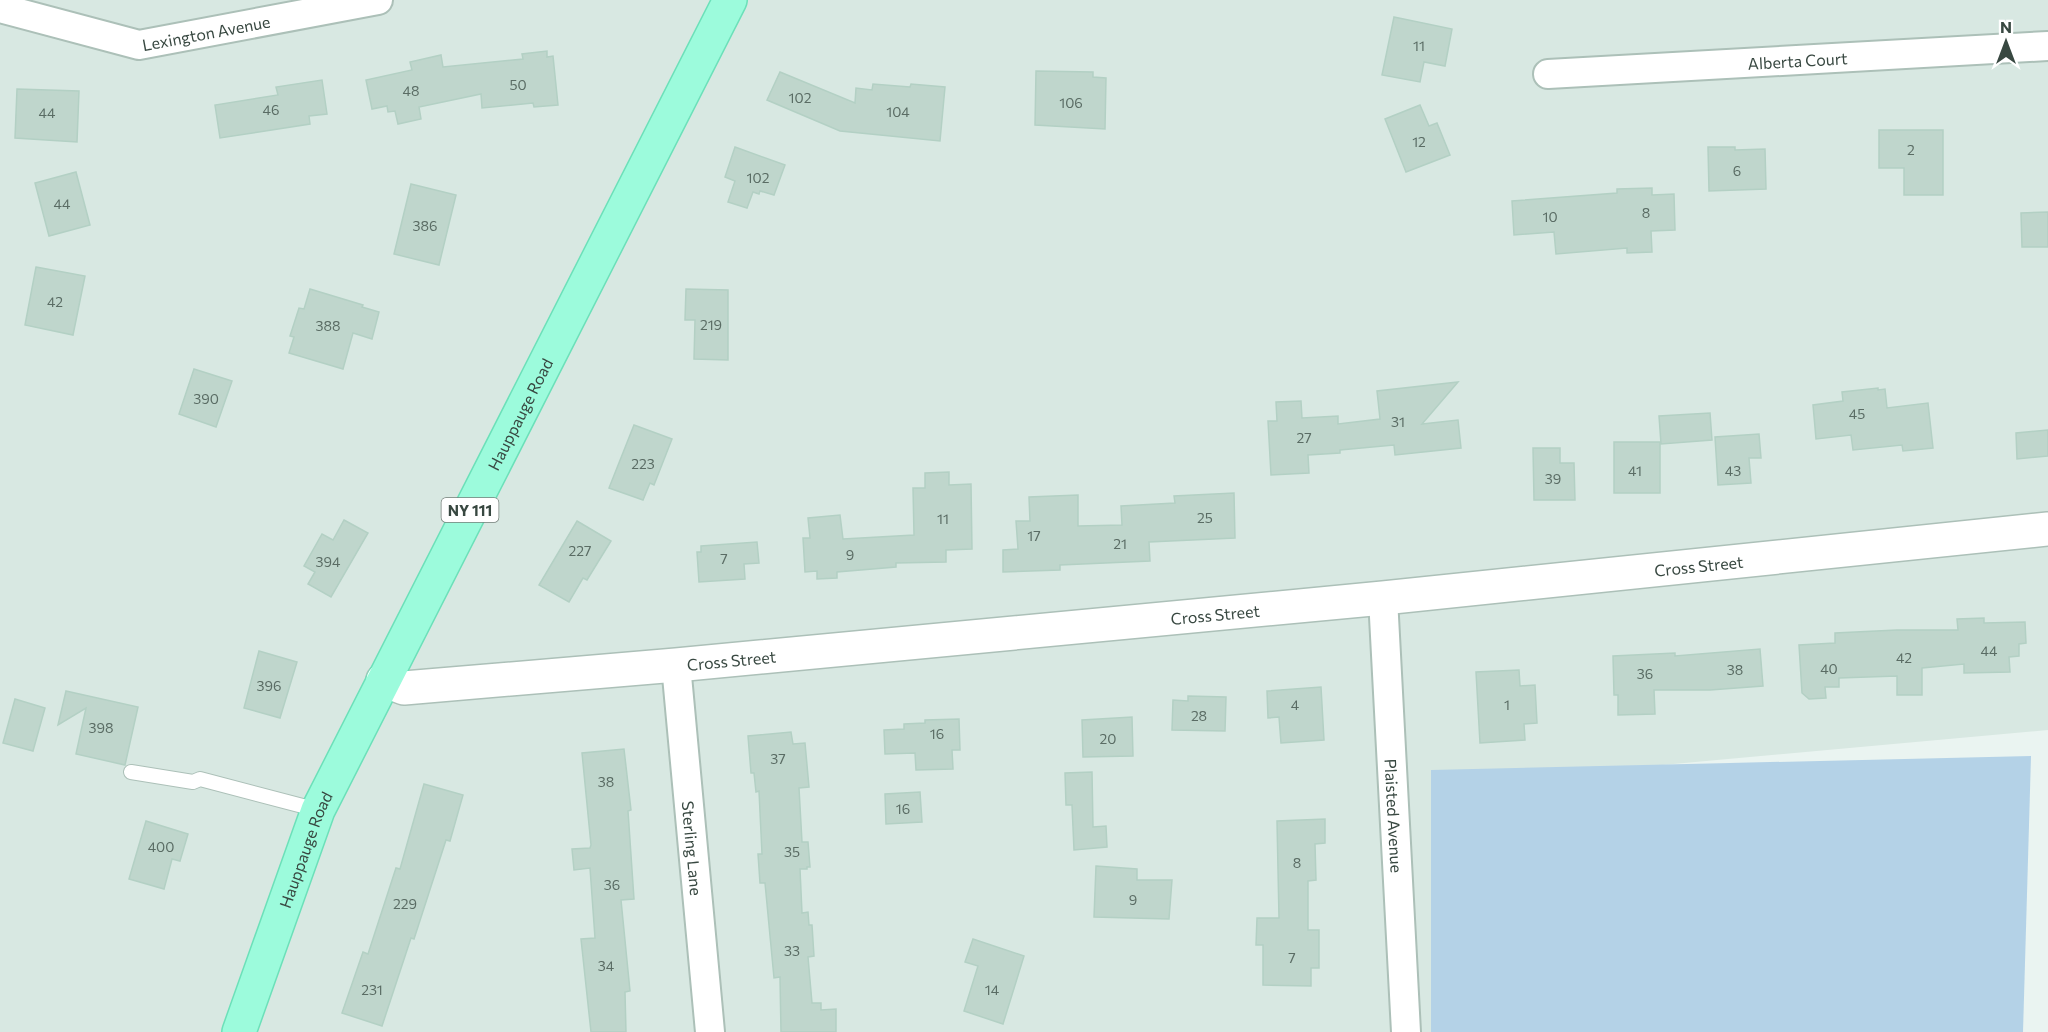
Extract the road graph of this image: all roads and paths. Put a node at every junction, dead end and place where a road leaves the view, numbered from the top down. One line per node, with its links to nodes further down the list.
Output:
1 (378, 0): 3 (street, Lexington Avenue)
2 (730, 0): 9 (main road, Hauppauge Road / NY 111)
3 (0, 8)
4 (2048, 46): 5 (street, Alberta Court)
5 (1548, 74)
6 (2048, 529): 7 (street, Cross Street)
7 (1383, 598): 8 (street, Cross Street); 14 (street, Plaisted Avenue)
8 (676, 665): 9 (street, Cross Street); 13 (street, Sterling Lane)
9 (383, 680): 11 (main road, Hauppauge Road / NY 111)
10 (131, 772): 11 (lane)
11 (318, 810): 12 (main road, Hauppauge Road / NY 111)
12 (239, 1032)
13 (710, 1032)
14 (1406, 1032)

